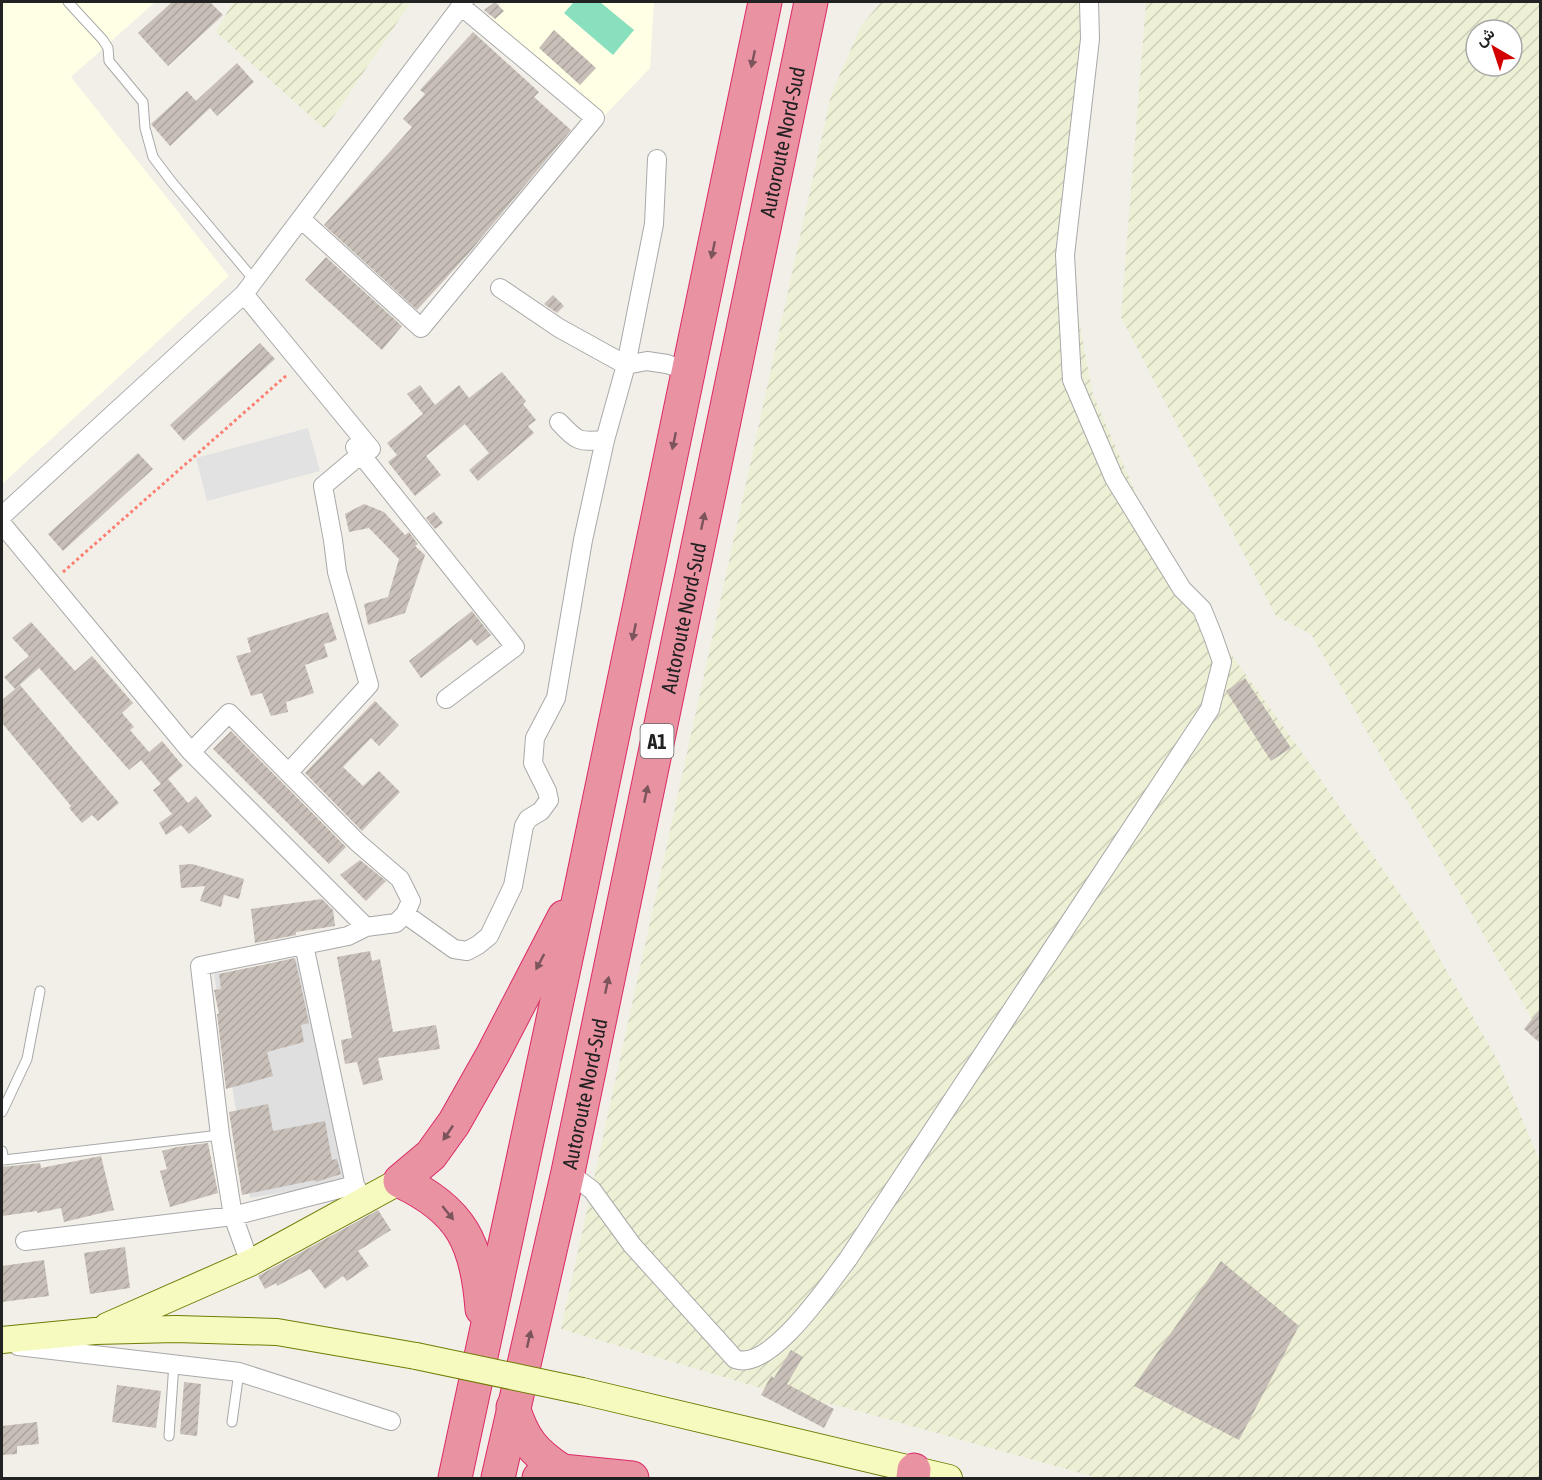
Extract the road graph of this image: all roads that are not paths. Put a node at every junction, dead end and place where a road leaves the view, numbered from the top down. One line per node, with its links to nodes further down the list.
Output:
1 (68, 2): 11 (lane)
2 (765, 2): 13 (highway, A1, one-way to 13)
3 (811, 2): 7 (highway, Autoroute Nord-Sud / A1)
4 (835, 2): 7 (highway)
5 (1089, 2): 30 (street)
6 (463, 4): 9 (street); 9 (street)
7 (788, 114): 30 (highway, Autoroute Nord-Sud / A1, one-way to 7)
8 (657, 159): 12 (street)
9 (301, 219): 11 (street)
10 (500, 288): 12 (street)
11 (245, 292): 16 (street); 16 (street); 17 (street)
12 (626, 365): 13 (street); 15 (street)
13 (688, 371): 22 (highway, A1, one-way to 22)
14 (559, 422): 15 (street)
15 (605, 440): 23 (street)
16 (361, 454): 19 (street); 21 (street)
17 (2, 516)
18 (2, 524): 20 (street)
19 (446, 699)
20 (191, 752): 21 (street); 24 (street)
21 (289, 771): 23 (street)
22 (580, 893): 31 (highway, one-way to 31); 37 (highway, A1)
23 (405, 914): 24 (street)
24 (366, 927): 25 (street)
25 (304, 945): 28 (street); 32 (street)
26 (40, 991): 27 (lane)
27 (2, 1112)
28 (220, 1135): 29 (lane); 33 (street)
29 (2, 1152)
30 (568, 1172): 42 (highway, Autoroute Nord-Sud / A1, one-way to 30)
31 (400, 1181): 32 (main road); 37 (highway, one-way to 37)
32 (360, 1193): 33 (street); 35 (main road)
33 (233, 1216): 34 (street); 35 (street)
34 (24, 1241)
35 (250, 1263): 36 (main road)
36 (95, 1331): 38 (main road); 46 (main road, bridge)
37 (484, 1339): 48 (highway, A1)
38 (2, 1340)
39 (2, 1345): 40 (street)
40 (174, 1363): 41 (street); 45 (lane)
41 (239, 1372): 43 (street); 44 (lane)
42 (513, 1407): 47 (highway); 49 (highway, Autoroute Nord-Sud / A1)
43 (391, 1421)
44 (232, 1422)
45 (170, 1436)
46 (913, 1474): 51 (main road)
47 (550, 1475): 50 (highway)
48 (455, 1479)
49 (498, 1479)
50 (632, 1479)
51 (949, 1479)

